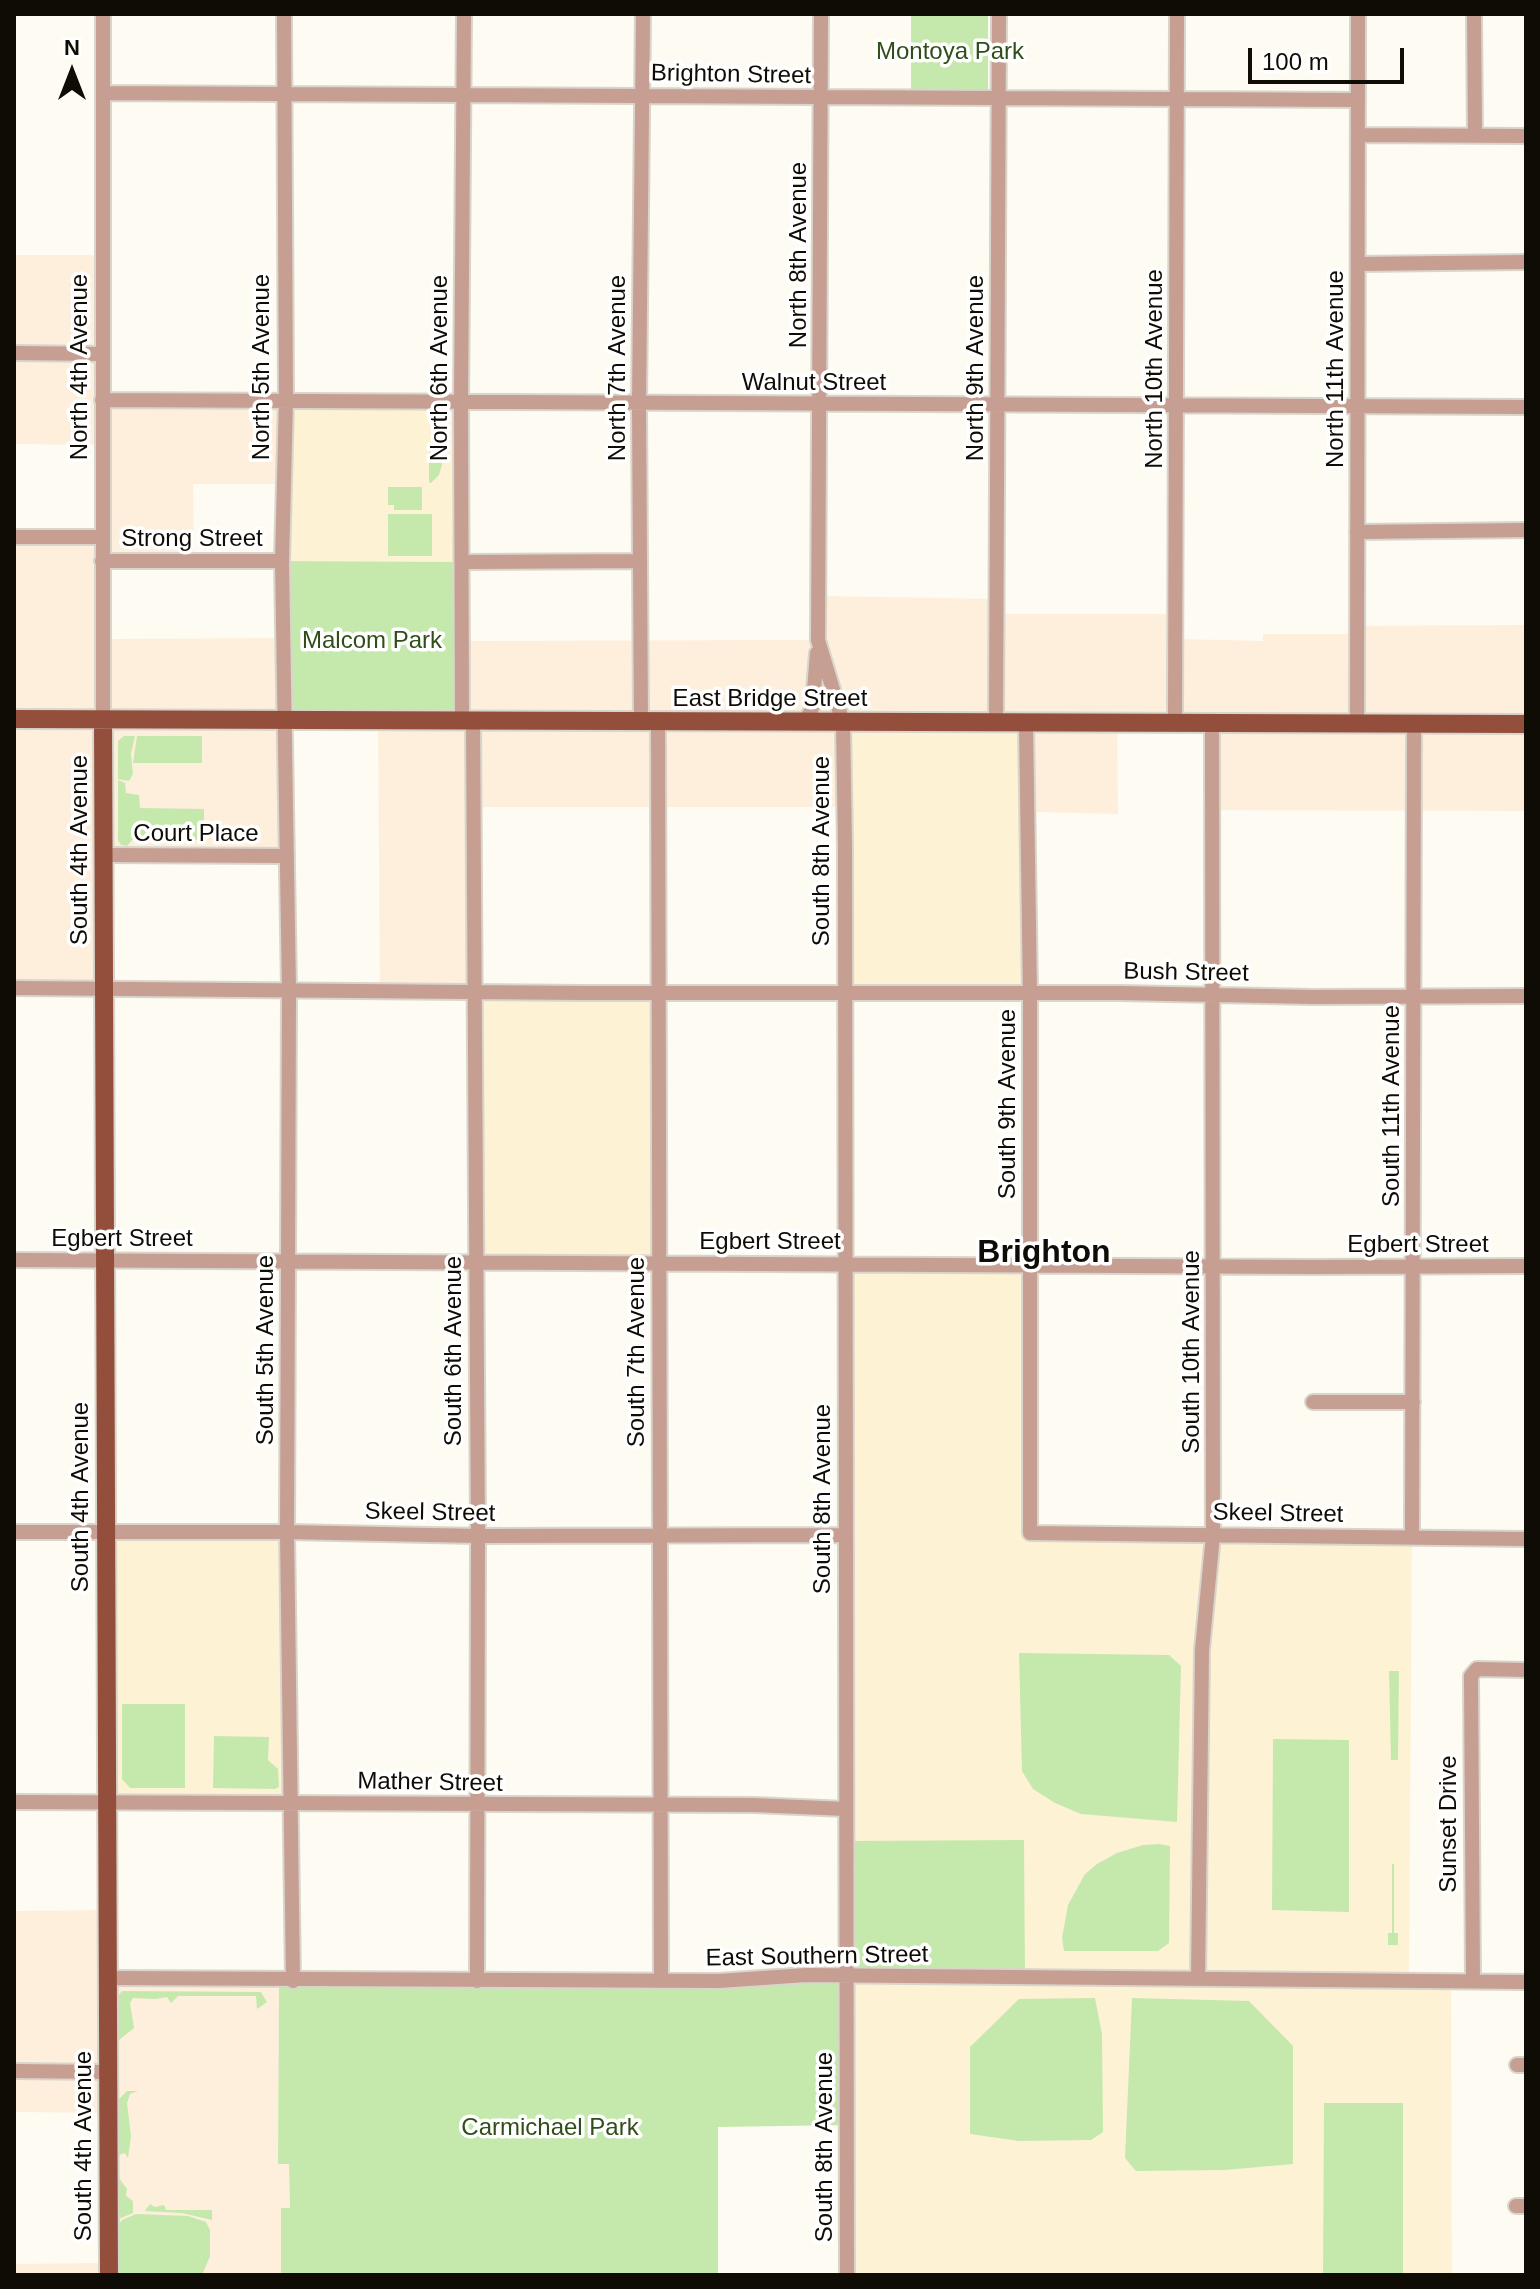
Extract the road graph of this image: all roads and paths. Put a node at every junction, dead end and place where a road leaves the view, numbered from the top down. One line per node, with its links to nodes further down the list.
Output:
1 (103, 14): 10 (street, North 4th Avenue)
2 (284, 14): 11 (street, North 5th Avenue)
3 (464, 14): 12 (street, North 6th Avenue)
4 (643, 14): 13 (street, North 7th Avenue)
5 (821, 14): 14 (street, North 8th Avenue)
6 (999, 14): 15 (street, North 9th Avenue)
7 (1177, 14): 16 (street, North 10th Avenue)
8 (1358, 14): 17 (street, North 11th Avenue)
9 (1474, 14): 19 (street)
10 (103, 93): 11 (street, Brighton Street); 24 (street, North 4th Avenue)
11 (284, 94): 12 (street, Brighton Street); 26 (street, North 5th Avenue)
12 (464, 96): 13 (street, Brighton Street); 27 (street, North 6th Avenue)
13 (643, 96): 14 (street, Brighton Street); 28 (street, North 7th Avenue)
14 (821, 98): 15 (street, Brighton Street); 29 (street, North 8th Avenue)
15 (999, 99): 16 (street, Brighton Street); 30 (street, North 9th Avenue)
16 (1176, 99): 17 (street, Brighton Street); 31 (street, North 10th Avenue)
17 (1358, 100): 18 (street, North 11th Avenue)
18 (1358, 135): 19 (street); 22 (street, North 11th Avenue)
19 (1475, 135): 20 (street)
20 (1526, 136)
21 (1526, 262): 22 (street)
22 (1358, 264): 33 (street, North 11th Avenue)
23 (14, 353): 24 (street)
24 (102, 354): 25 (street, North 4th Avenue)
25 (102, 400): 26 (street, Walnut Street); 37 (street, North 4th Avenue)
26 (286, 401): 27 (street, Walnut Street); 39 (street, North 5th Avenue)
27 (461, 401): 28 (street, Walnut Street); 41 (street, North 6th Avenue)
28 (639, 404): 29 (street, Walnut Street); 40 (street, North 7th Avenue)
29 (821, 405): 30 (street, Walnut Street); 42 (street, North 8th Avenue)
30 (999, 406): 31 (street, Walnut Street); 50 (street, North 9th Avenue)
31 (1177, 407): 33 (street, Walnut Street); 53 (street, North 10th Avenue)
32 (1526, 407): 33 (street, Walnut Street)
33 (1357, 408): 35 (street, North 11th Avenue)
34 (1526, 530): 35 (street)
35 (1357, 532): 51 (street, North 11th Avenue)
36 (14, 537): 37 (street, Strong Street)
37 (102, 537): 38 (street, North 4th Avenue)
38 (102, 561): 39 (street, Strong Street); 44 (street, North 4th Avenue)
39 (282, 561): 45 (street, North 5th Avenue)
40 (640, 561): 41 (street); 47 (street, North 7th Avenue)
41 (462, 562): 46 (street, North 6th Avenue)
42 (818, 640): 48 (street, North 8th Avenue); 49 (street, North 8th Avenue)
43 (14, 719): 44 (main road, East Bridge Street)
44 (103, 720): 45 (main road, East Bridge Street); 57 (main road, South 4th Avenue)
45 (285, 720): 46 (main road, East Bridge Street); 58 (street, South 5th Avenue)
46 (468, 721): 47 (main road, East Bridge Street); 62 (street, South 6th Avenue)
47 (649, 723): 48 (main road, East Bridge Street); 64 (street, South 7th Avenue)
48 (802, 723): 49 (main road, East Bridge Street)
49 (843, 723): 50 (main road, East Bridge Street); 63 (street, South 8th Avenue)
50 (996, 723): 52 (main road, East Bridge Street)
51 (1357, 723): 54 (main road, East Bridge Street); 56 (main road, East Bridge Street)
52 (1026, 724): 53 (main road, East Bridge Street); 65 (street, South 9th Avenue)
53 (1175, 724): 56 (main road, East Bridge Street)
54 (1414, 724): 55 (main road, East Bridge Street); 68 (street, South 11th Avenue)
55 (1526, 724)
56 (1212, 725): 66 (street, South 10th Avenue)
57 (104, 855): 58 (street, Court Place); 60 (main road, South 4th Avenue)
58 (287, 856): 61 (street, South 5th Avenue)
59 (14, 988): 60 (street)
60 (106, 988): 61 (street, Bush Street); 70 (main road, South 4th Avenue)
61 (289, 990): 62 (street, Bush Street); 71 (street, South 5th Avenue)
62 (473, 991): 64 (street, Bush Street); 73 (street, South 6th Avenue)
63 (845, 992): 64 (street, Bush Street); 65 (street, Bush Street); 75 (street, South 8th Avenue)
64 (658, 993): 72 (street, South 7th Avenue)
65 (1030, 994): 66 (street, Bush Street); 74 (street, South 9th Avenue)
66 (1212, 996): 68 (street, Bush Street); 76 (street, South 10th Avenue)
67 (1526, 996): 68 (street, Bush Street)
68 (1415, 997): 77 (street, South 11th Avenue)
69 (14, 1260): 70 (street, Egbert Street)
70 (107, 1261): 71 (street, Egbert Street); 82 (main road, South 4th Avenue)
71 (289, 1261): 73 (street, Egbert Street); 83 (street, South 5th Avenue)
72 (659, 1263): 73 (street, Egbert Street); 75 (street, Egbert Street); 88 (street, South 7th Avenue)
73 (476, 1264): 87 (street, South 6th Avenue)
74 (1028, 1264): 75 (street, Egbert Street); 76 (street, Egbert Street); 84 (street, South 9th Avenue)
75 (845, 1265): 85 (street, South 8th Avenue)
76 (1214, 1266): 77 (street, Egbert Street); 86 (street, South 10th Avenue)
77 (1413, 1266): 78 (street, Egbert Street); 80 (street, South 11th Avenue)
78 (1526, 1266)
79 (1313, 1402): 80 (street)
80 (1413, 1402): 89 (street, South 11th Avenue)
81 (14, 1532): 82 (street, Skeel Street)
82 (105, 1532): 83 (street, Skeel Street); 93 (main road, South 4th Avenue)
83 (287, 1532): 87 (street, Skeel Street); 94 (street, South 5th Avenue)
84 (1030, 1533): 86 (street, Skeel Street)
85 (846, 1535): 88 (street, Skeel Street); 97 (street, South 8th Avenue)
86 (1213, 1535): 89 (street, Skeel Street); 100 (street, South 10th Avenue)
87 (478, 1536): 88 (street, Skeel Street); 95 (street, South 6th Avenue)
88 (660, 1536): 96 (street, South 7th Avenue)
89 (1412, 1537): 90 (street, Skeel Street)
90 (1526, 1539)
91 (1526, 1670): 104 (street, Sunset Drive)
92 (14, 1802): 93 (street, Mather Street)
93 (105, 1802): 94 (street, Mather Street); 99 (main road, South 4th Avenue)
94 (290, 1803): 95 (street, Mather Street); 101 (street, South 5th Avenue)
95 (478, 1805): 96 (street, Mather Street); 102 (street, South 6th Avenue)
96 (661, 1805): 97 (street, Mather Street); 103 (street, South 7th Avenue)
97 (846, 1809): 98 (street, South 8th Avenue)
98 (846, 1975): 100 (street, East Southern Street); 103 (street, East Southern Street); 109 (street, South 8th Avenue)
99 (108, 1978): 101 (street, East Southern Street); 107 (main road, South 4th Avenue)
100 (1198, 1979): 104 (street, East Southern Street)
101 (293, 1981): 102 (street, East Southern Street)
102 (477, 1981): 103 (street, East Southern Street)
103 (661, 1981)
104 (1473, 1981): 105 (street, East Southern Street)
105 (1526, 1982)
106 (14, 2071): 107 (street)
107 (107, 2072): 108 (main road, South 4th Avenue)
108 (109, 2275)
109 (847, 2275)

